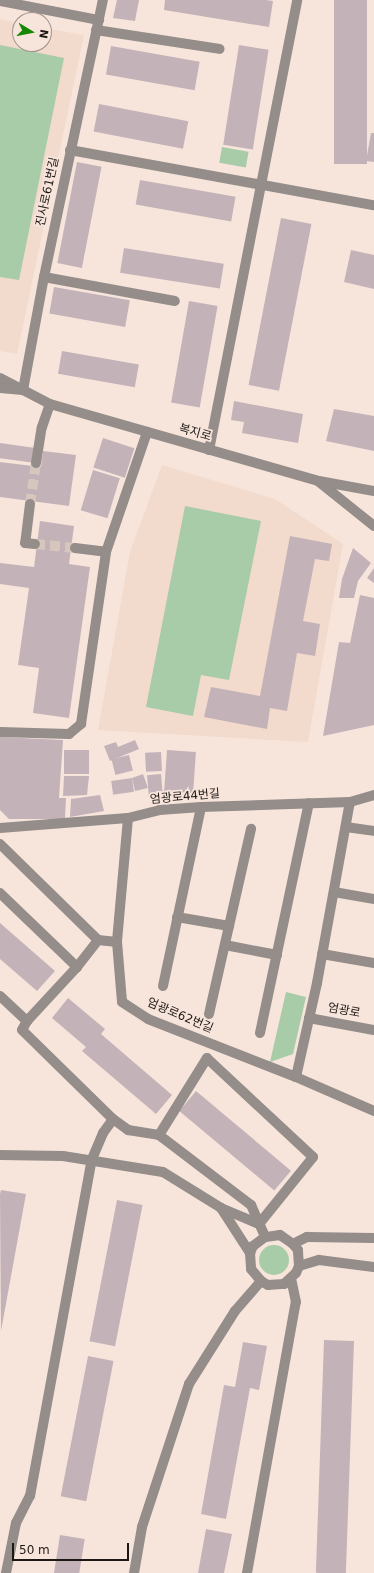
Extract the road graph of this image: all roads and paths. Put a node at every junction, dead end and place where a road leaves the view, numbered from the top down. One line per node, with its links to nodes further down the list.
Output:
1 (103, 0): 5 (street, 진사로61번길)
2 (296, 0): 8 (street)
3 (0, 1): 4 (street)
4 (27, 3): 5 (street)
5 (98, 25): 6 (street); 7 (street, 진사로61번길)
6 (220, 49)
7 (70, 150): 8 (street); 10 (street, 진사로61번길)
8 (261, 183): 9 (street); 17 (street)
9 (374, 205)
10 (44, 278): 11 (street); 14 (street, 진사로61번길)
11 (175, 300)
12 (0, 378): 14 (street, 복지로)
13 (0, 388): 14 (street)
14 (23, 390): 15 (street, 복지로)
15 (50, 404): 16 (street, 복지로); 18 (street)
16 (147, 432): 17 (street, 복지로); 25 (street)
17 (209, 450): 19 (street, 복지로)
18 (36, 463)
19 (318, 481): 20 (street); 22 (street, 복지로)
20 (374, 491)
21 (30, 504): 23 (street)
22 (374, 526)
23 (35, 544)
24 (75, 548): 25 (street)
25 (106, 552): 26 (street)
26 (0, 732)
27 (374, 795): 28 (street, 엄광로44번길)
28 (350, 802): 29 (street, 엄광로44번길); 32 (street)
29 (309, 803): 30 (street, 엄광로44번길); 46 (street)
30 (201, 807): 31 (street, 엄광로44번길); 40 (street)
31 (128, 818): 33 (street, 엄광로44번길); 43 (street)
32 (346, 827): 35 (street); 37 (street)
33 (0, 828)
34 (251, 829): 41 (street)
35 (374, 831)
36 (0, 844): 42 (street)
37 (334, 892): 39 (street); 45 (street)
38 (0, 893): 48 (street)
39 (374, 899)
40 (177, 917): 41 (street); 49 (street)
41 (229, 926): 44 (street)
42 (98, 940): 43 (street); 48 (street)
43 (116, 942): 56 (street, 엄광로62번길)
44 (225, 945): 46 (street); 51 (street)
45 (322, 954): 47 (street); 52 (street)
46 (277, 955): 55 (street)
47 (374, 963)
48 (77, 967): 53 (street)
49 (163, 986)
50 (0, 996): 53 (street)
51 (209, 1014)
52 (309, 1018): 54 (street, 엄광로); 56 (street)
53 (27, 1020): 58 (street)
54 (374, 1030)
55 (260, 1033)
56 (296, 1077): 57 (street, 엄광로62번길)
57 (374, 1111)
58 (113, 1120): 59 (street); 61 (street)
59 (159, 1135): 63 (street); 63 (street)
60 (0, 1156): 61 (street)
61 (92, 1159): 62 (street); 72 (street)
62 (221, 1208): 63 (street); 67 (street)
63 (260, 1224): 64 (street)
64 (265, 1237): 66 (street); 67 (street)
65 (374, 1238): 66 (street)
66 (294, 1244): 68 (street)
67 (250, 1253): 71 (street)
68 (299, 1266): 69 (street); 70 (street)
69 (374, 1267)
70 (291, 1280): 71 (street); 74 (street)
71 (261, 1281): 73 (street)
72 (6, 1573)
73 (134, 1573)
74 (247, 1573)

